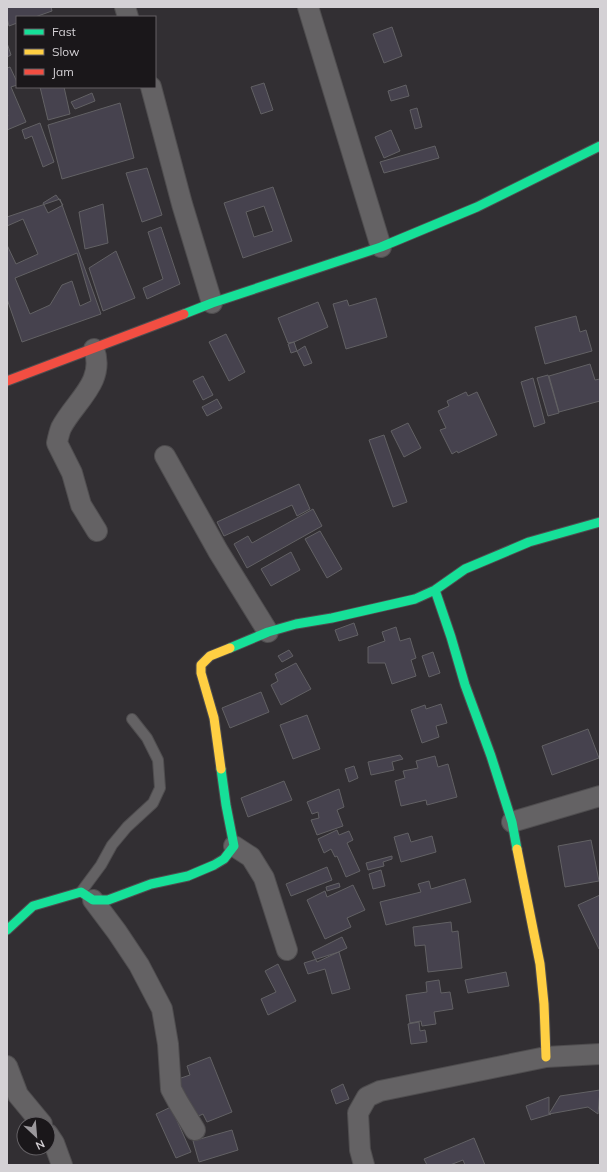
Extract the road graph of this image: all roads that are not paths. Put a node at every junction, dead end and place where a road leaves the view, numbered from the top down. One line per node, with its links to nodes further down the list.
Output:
1 (308, 7): 4 (street)
2 (151, 88): 5 (street)
3 (600, 146): 4 (street)
4 (381, 247): 5 (street)
5 (212, 303): 6 (street)
6 (94, 349): 7 (street); 10 (street)
7 (7, 381)
8 (165, 456): 12 (street)
9 (600, 522): 11 (street)
10 (97, 532)
11 (435, 590): 12 (street); 15 (street)
12 (268, 632): 16 (street)
13 (132, 719): 17 (lane)
14 (600, 796): 15 (street)
15 (512, 822): 21 (street)
16 (234, 846): 17 (street); 19 (street)
17 (87, 896): 18 (street); 24 (street)
18 (7, 930)
19 (287, 950)
20 (600, 1054): 21 (street)
21 (546, 1057): 27 (street)
22 (7, 1066): 23 (street)
23 (35, 1116)
24 (195, 1130)
25 (56, 1148): 26 (street)
26 (62, 1165)
27 (364, 1165)

